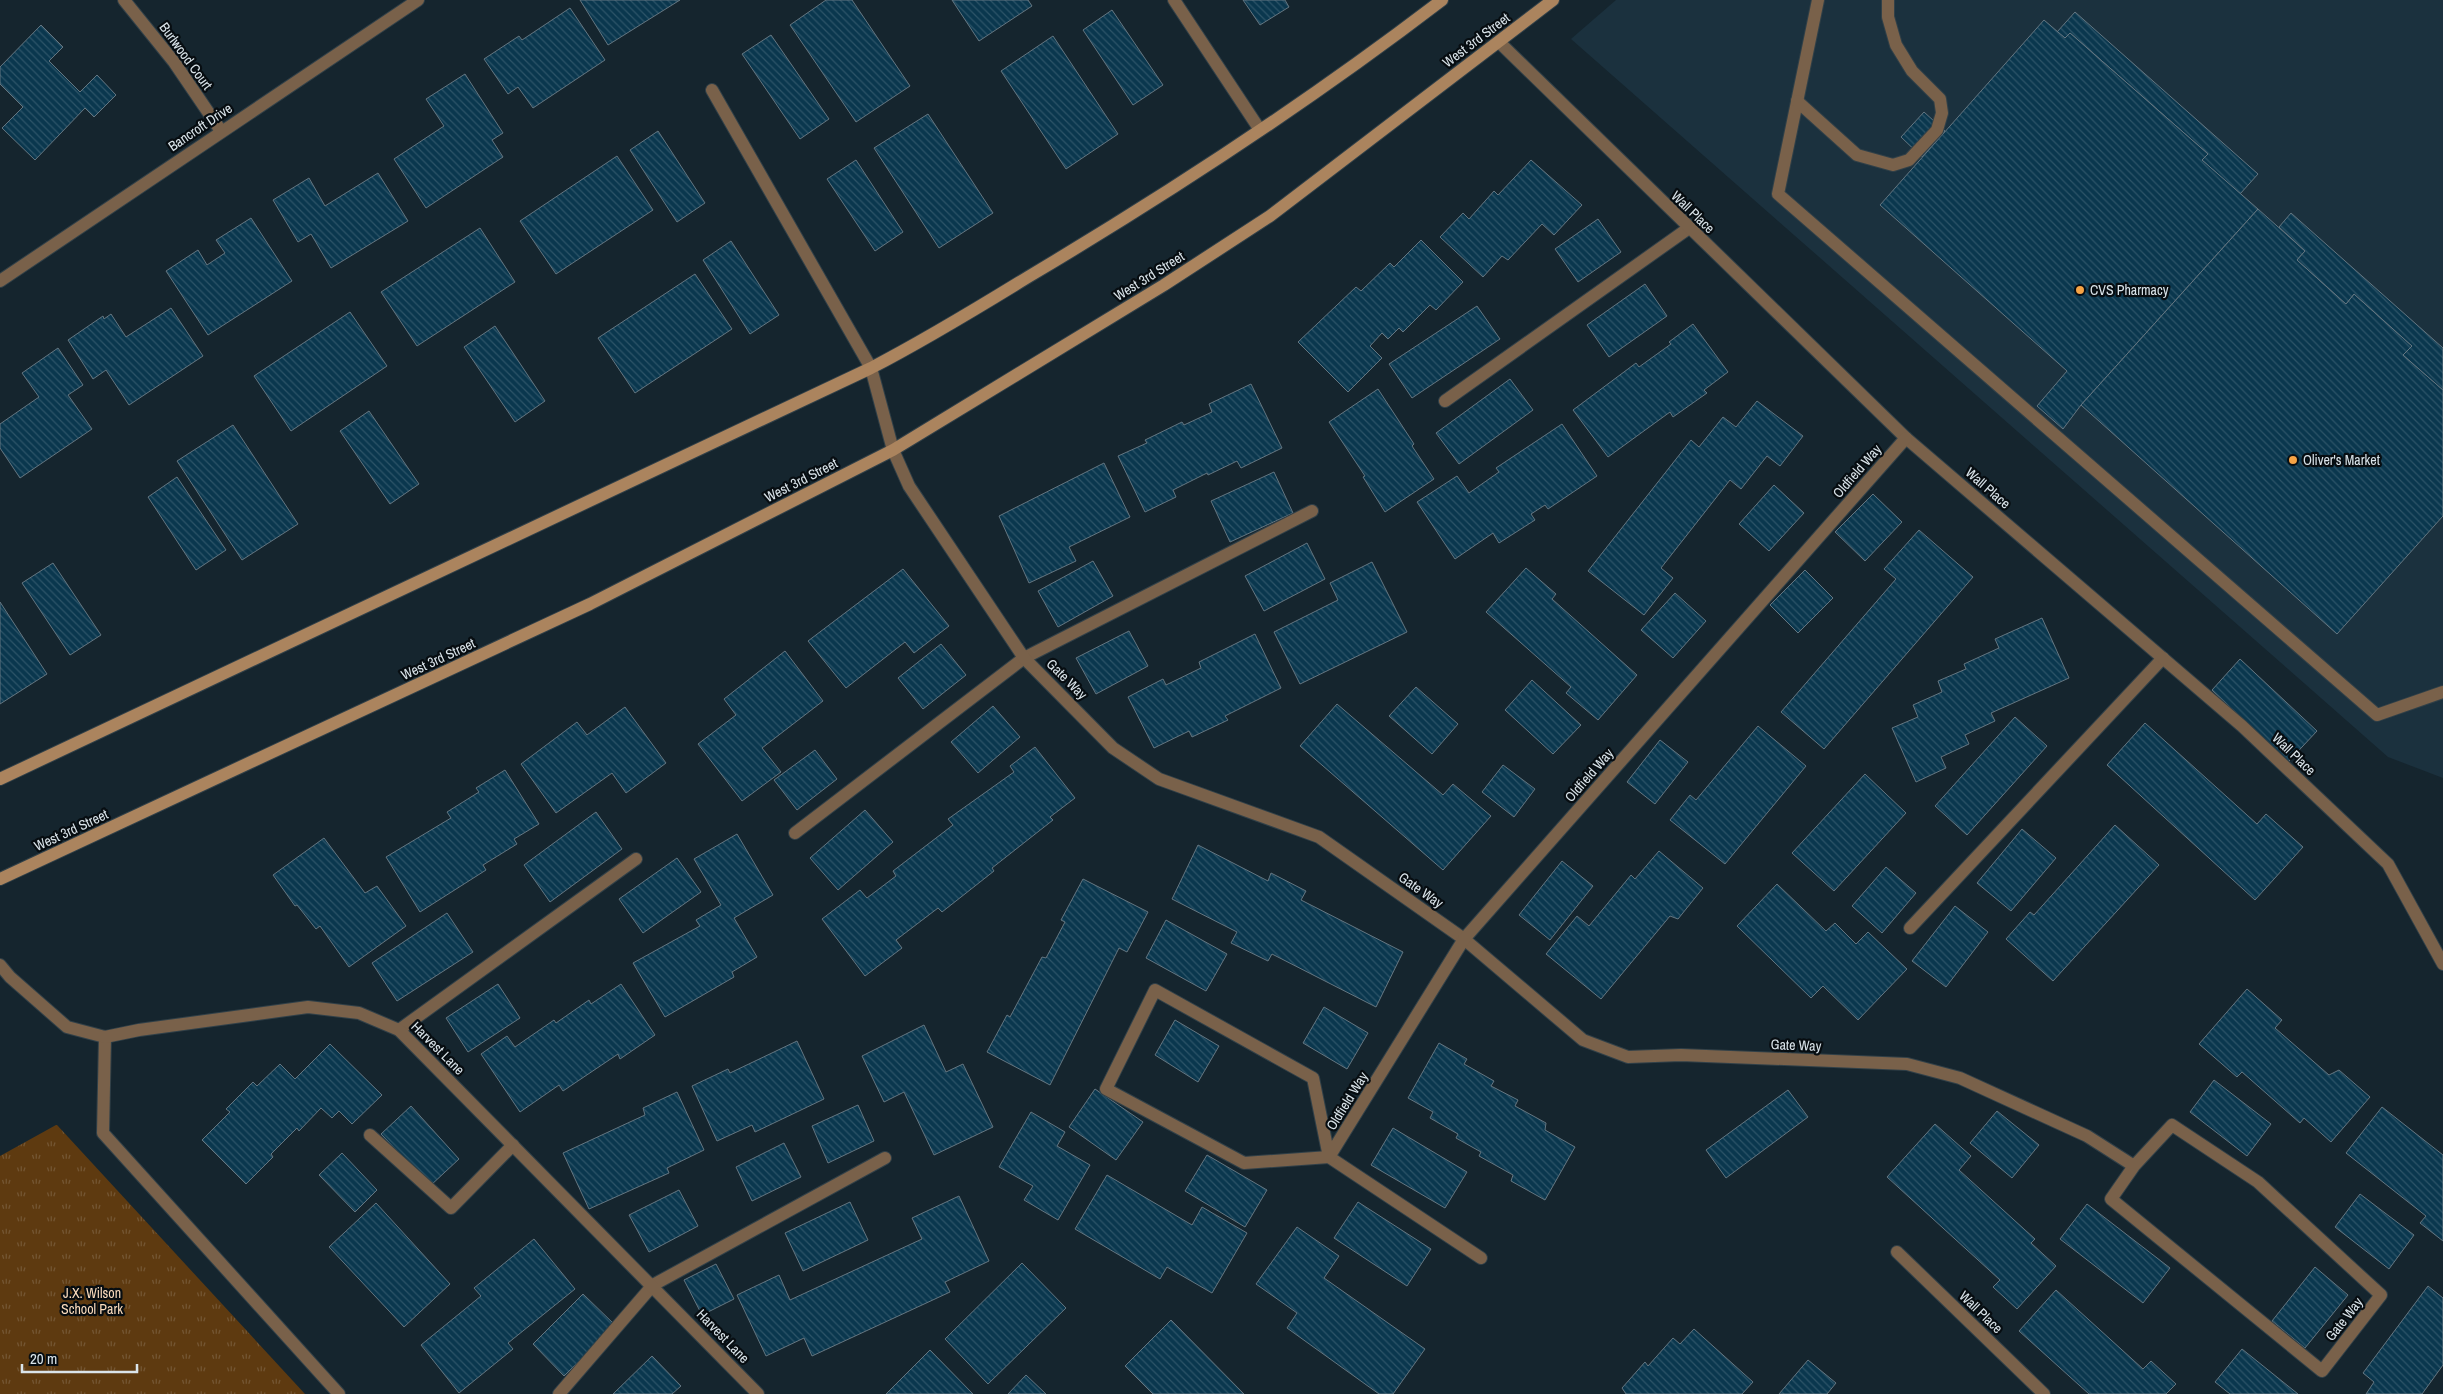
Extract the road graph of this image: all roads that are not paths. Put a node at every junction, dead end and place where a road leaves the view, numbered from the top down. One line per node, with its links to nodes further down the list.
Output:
1 (124, 0): 12 (street, Burlwood Court)
2 (418, 0): 12 (street, Bancroft Drive)
3 (1174, 0): 11 (street)
4 (1442, 0): 11 (main road)
5 (1553, 0): 8 (main road, West 3rd Street)
6 (1818, 0): 10 (street)
7 (1888, 0): 10 (street)
8 (1499, 42): 13 (street, Wall Place); 18 (main road, West 3rd Street)
9 (712, 90): 15 (street, Gate Way)
10 (1797, 101): 22 (street)
11 (1260, 130): 15 (main road)
12 (221, 131): 14 (street, Bancroft Drive)
13 (1689, 228): 16 (street); 17 (street, Wall Place)
14 (0, 280)
15 (871, 368): 18 (street, Gate Way); 23 (main road)
16 (1445, 401)
17 (1906, 438): 21 (street, Wall Place); 28 (street, Oldfield Way)
18 (893, 450): 20 (street, Gate Way); 26 (main road, West 3rd Street)
19 (1312, 511): 20 (street)
20 (1024, 658): 24 (street); 28 (street, Gate Way)
21 (2163, 658): 27 (street); 29 (street, Wall Place)
22 (2443, 692)
23 (0, 779)
24 (795, 833)
25 (636, 859): 31 (street)
26 (0, 879)
27 (1910, 928)
28 (1464, 939): 35 (street, Oldfield Way); 37 (street, Gate Way)
29 (2443, 964)
30 (0, 965): 32 (street, Harvest Lane)
31 (398, 1030): 32 (street, Harvest Lane); 34 (street, Harvest Lane)
32 (105, 1037): 41 (street)
33 (370, 1135): 34 (street)
34 (512, 1145): 40 (street, Harvest Lane)
35 (1329, 1157): 35 (street, Oldfield Way); 39 (street)
36 (885, 1158): 40 (street)
37 (2134, 1166): 37 (street, Gate Way)
38 (1897, 1252): 44 (street, Wall Place)
39 (1481, 1258)
40 (653, 1286): 42 (street); 43 (street, Harvest Lane)
41 (339, 1394)
42 (560, 1394)
43 (758, 1394)
44 (2044, 1394)

